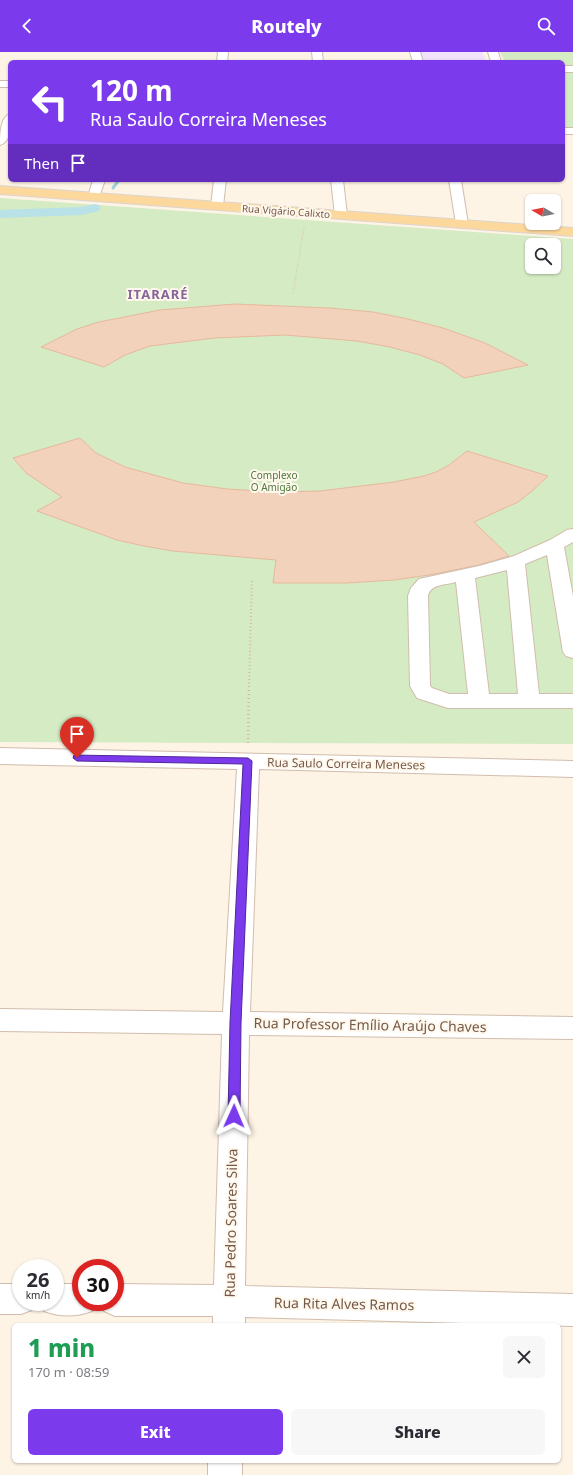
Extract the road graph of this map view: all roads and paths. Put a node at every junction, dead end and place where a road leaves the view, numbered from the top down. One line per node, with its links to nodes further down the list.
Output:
1 (8, 121): 2 (street)
2 (0, 142)
3 (98, 182): 8 (street)
4 (220, 182): 9 (street)
5 (336, 182): 11 (street)
6 (455, 182): 12 (street)
7 (0, 190): 8 (main road, Rua Vigário Calixto)
8 (94, 197): 9 (main road, Rua Vigário Calixto)
9 (217, 206): 10 (main road, Rua Vigário Calixto)
10 (306, 213): 11 (main road, Rua Vigário Calixto); 14 (path)
11 (341, 215): 12 (main road, Rua Vigário Calixto)
12 (462, 224): 13 (main road, Rua Vigário Calixto)
13 (573, 232)
14 (293, 294)
15 (573, 534): 16 (street)
16 (555, 546): 17 (street); 20 (street)
17 (516, 562): 18 (street); 22 (street)
18 (465, 575): 21 (street); 21 (street)
19 (252, 579): 25 (path)
20 (573, 652)
21 (479, 700): 22 (street)
22 (529, 700): 23 (street)
23 (573, 701)
24 (0, 756): 25 (street, Rua Saulo Correira Meneses)
25 (248, 761): 26 (street, Rua Saulo Correira Meneses); 28 (street, Rua Pedro Soares Silva)
26 (573, 769)
27 (0, 1020): 28 (street, Rua Professor Emílio Araújo Chaves)
28 (236, 1023): 29 (street, Rua Professor Emílio Araújo Chaves); 34 (street, Rua Pedro Soares Silva)
29 (573, 1028)
30 (0, 1299): 31 (street)
31 (12, 1299)
32 (124, 1301): 34 (street, Rua Rita Alves Ramos)
33 (573, 1310): 34 (street, Rua Rita Alves Ramos)
34 (229, 1313)
35 (225, 1463): 36 (street)
36 (225, 1475)

